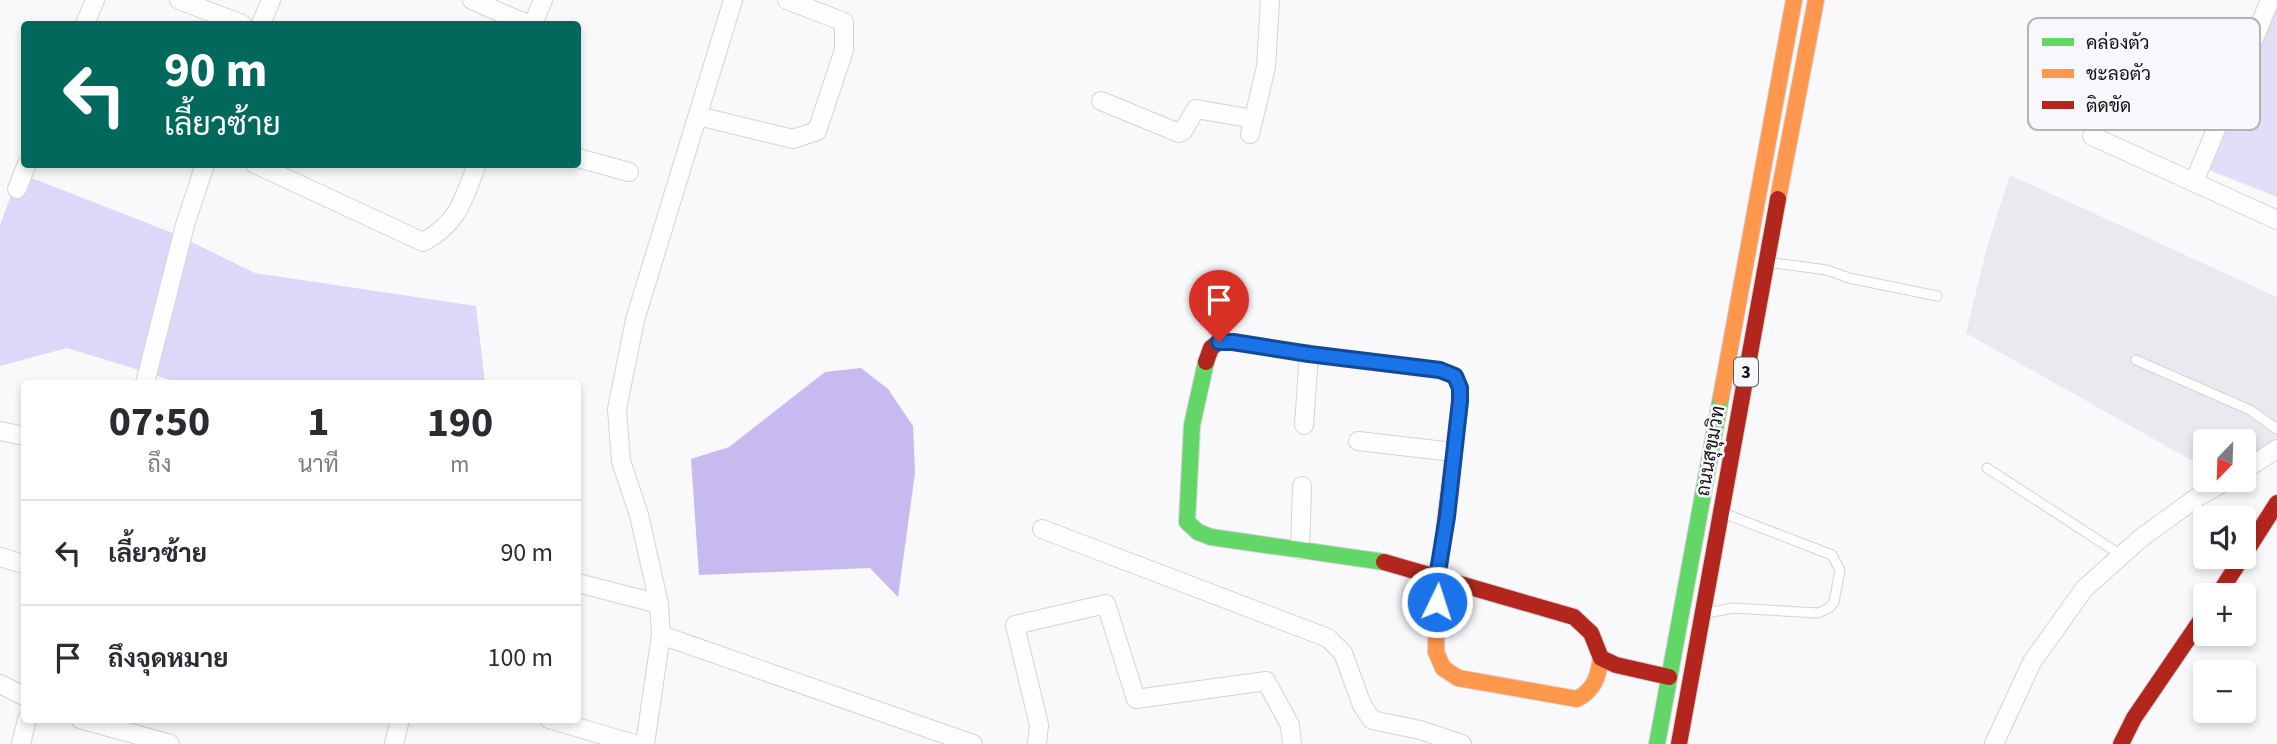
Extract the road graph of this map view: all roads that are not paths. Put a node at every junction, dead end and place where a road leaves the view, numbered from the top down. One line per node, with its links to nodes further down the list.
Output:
1 (95, 0): 12 (street)
2 (179, 0): 13 (street)
3 (271, 0): 14 (street)
4 (472, 0): 15 (street)
5 (543, 0): 16 (street)
6 (733, 0): 19 (street)
7 (787, 0): 19 (street)
8 (1270, 0): 18 (street)
9 (1816, 0): 31 (street, ถนนสุขุมวิท / 3)
10 (2270, 0): 17 (street)
11 (1791, 1): 62 (street, ถนนสุขุมวิท / 3)
12 (86, 21)
13 (234, 21)
14 (262, 21)
15 (520, 21)
16 (534, 21)
17 (2260, 24)
18 (1101, 101)
19 (698, 116): 57 (street)
20 (2216, 130): 28 (street)
21 (2092, 136): 28 (street)
22 (581, 159): 27 (street)
23 (25, 168): 29 (street)
24 (204, 168): 35 (street)
25 (264, 168): 26 (street)
26 (475, 168)
27 (629, 172)
28 (2194, 182): 30 (street)
29 (17, 189)
30 (2277, 220)
31 (1766, 261): 32 (lane); 48 (street, ถนนสุขุมวิท / 3)
32 (1937, 296)
33 (1309, 354): 36 (street); 42 (street); 51 (street)
34 (2136, 360): 37 (lane)
35 (146, 380)
36 (1304, 425)
37 (2277, 429)
38 (0, 431): 39 (street)
39 (21, 435)
40 (1358, 441): 42 (street)
41 (2277, 449): 43 (street)
42 (1453, 452): 55 (street)
43 (2256, 462)
44 (1987, 468): 52 (lane)
45 (1302, 486): 51 (street)
46 (2206, 492): 52 (street)
47 (2277, 503): 50 (street)
48 (1721, 513): 58 (street, ถนนสุขุมวิท / 3); 58 (lane)
49 (1042, 529): 77 (street)
50 (2256, 536)
51 (1300, 550): 55 (street)
52 (2120, 555): 80 (street)
53 (0, 557): 54 (street)
54 (21, 563)
55 (1437, 577): 61 (street); 61 (street)
56 (581, 584): 57 (street)
57 (659, 604): 60 (street)
58 (1702, 614): 79 (street, ถนนสุขุมวิท / 3)
59 (2193, 632): 81 (street)
60 (661, 635): 73 (street); 74 (street)
61 (1601, 658): 62 (street)
62 (1669, 677): 78 (street, ถนนสุขุมวิท / 3)
63 (0, 684): 64 (street)
64 (21, 694)
65 (26, 723): 69 (street)
66 (98, 723): 70 (street)
67 (399, 723): 71 (street)
68 (563, 723): 72 (street)
69 (21, 744)
70 (170, 744)
71 (394, 744)
72 (634, 744)
73 (645, 744)
74 (973, 744)
75 (1037, 744): 76 (street)
76 (1292, 744)
77 (1462, 744)
78 (1657, 744)
79 (1679, 744)
80 (1994, 744)
81 (2121, 744)

